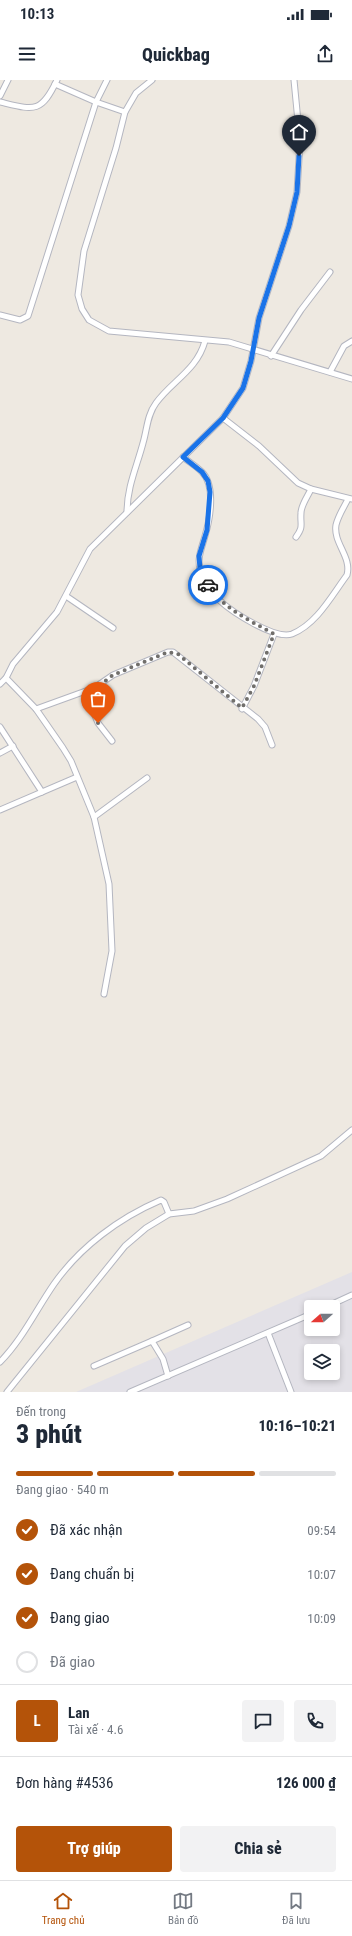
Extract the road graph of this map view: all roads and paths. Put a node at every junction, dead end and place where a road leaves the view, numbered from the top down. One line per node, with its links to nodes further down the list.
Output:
1 (8, 80): 6 (street)
2 (107, 80): 8 (street)
3 (152, 80): 9 (street)
4 (294, 80): 14 (street)
5 (56, 82): 7 (street); 8 (street)
6 (0, 96)
7 (0, 102)
8 (96, 102): 9 (street); 11 (street)
9 (125, 112): 12 (street)
10 (330, 272): 15 (street)
11 (0, 315)
12 (205, 341): 14 (street); 22 (street)
13 (352, 341): 16 (street)
14 (253, 348): 15 (street); 18 (street)
15 (271, 356): 16 (street)
16 (330, 372): 17 (street)
17 (352, 379)
18 (223, 418): 19 (street); 20 (street)
19 (183, 457): 22 (street); 26 (street)
20 (311, 489): 21 (street); 23 (street)
21 (350, 499): 26 (street)
22 (127, 512): 24 (street)
23 (296, 537)
24 (66, 596): 25 (street); 27 (street)
25 (113, 628)
26 (274, 634): 30 (street)
27 (6, 678): 28 (street); 31 (street)
28 (0, 684)
29 (85, 692): 30 (street); 31 (street); 33 (street)
30 (242, 708): 34 (street)
31 (36, 709): 37 (street)
32 (0, 727): 35 (street)
33 (112, 741)
34 (272, 745)
35 (13, 746): 36 (street); 39 (street)
36 (0, 753)
37 (77, 777): 39 (street); 41 (street)
38 (147, 778): 41 (street)
39 (42, 792): 40 (street)
40 (0, 810)
41 (94, 817): 42 (street)
42 (104, 994)
43 (352, 1130): 44 (street)
44 (169, 1214): 51 (street); 54 (street)
45 (352, 1295): 46 (street)
46 (340, 1301)
47 (304, 1317): 49 (street)
48 (188, 1325): 50 (street)
49 (268, 1333): 53 (street); 56 (street)
50 (152, 1341): 52 (street); 53 (street)
51 (0, 1362)
52 (94, 1366)
53 (168, 1376): 55 (street)
54 (8, 1392)
55 (130, 1392)
56 (291, 1392)

